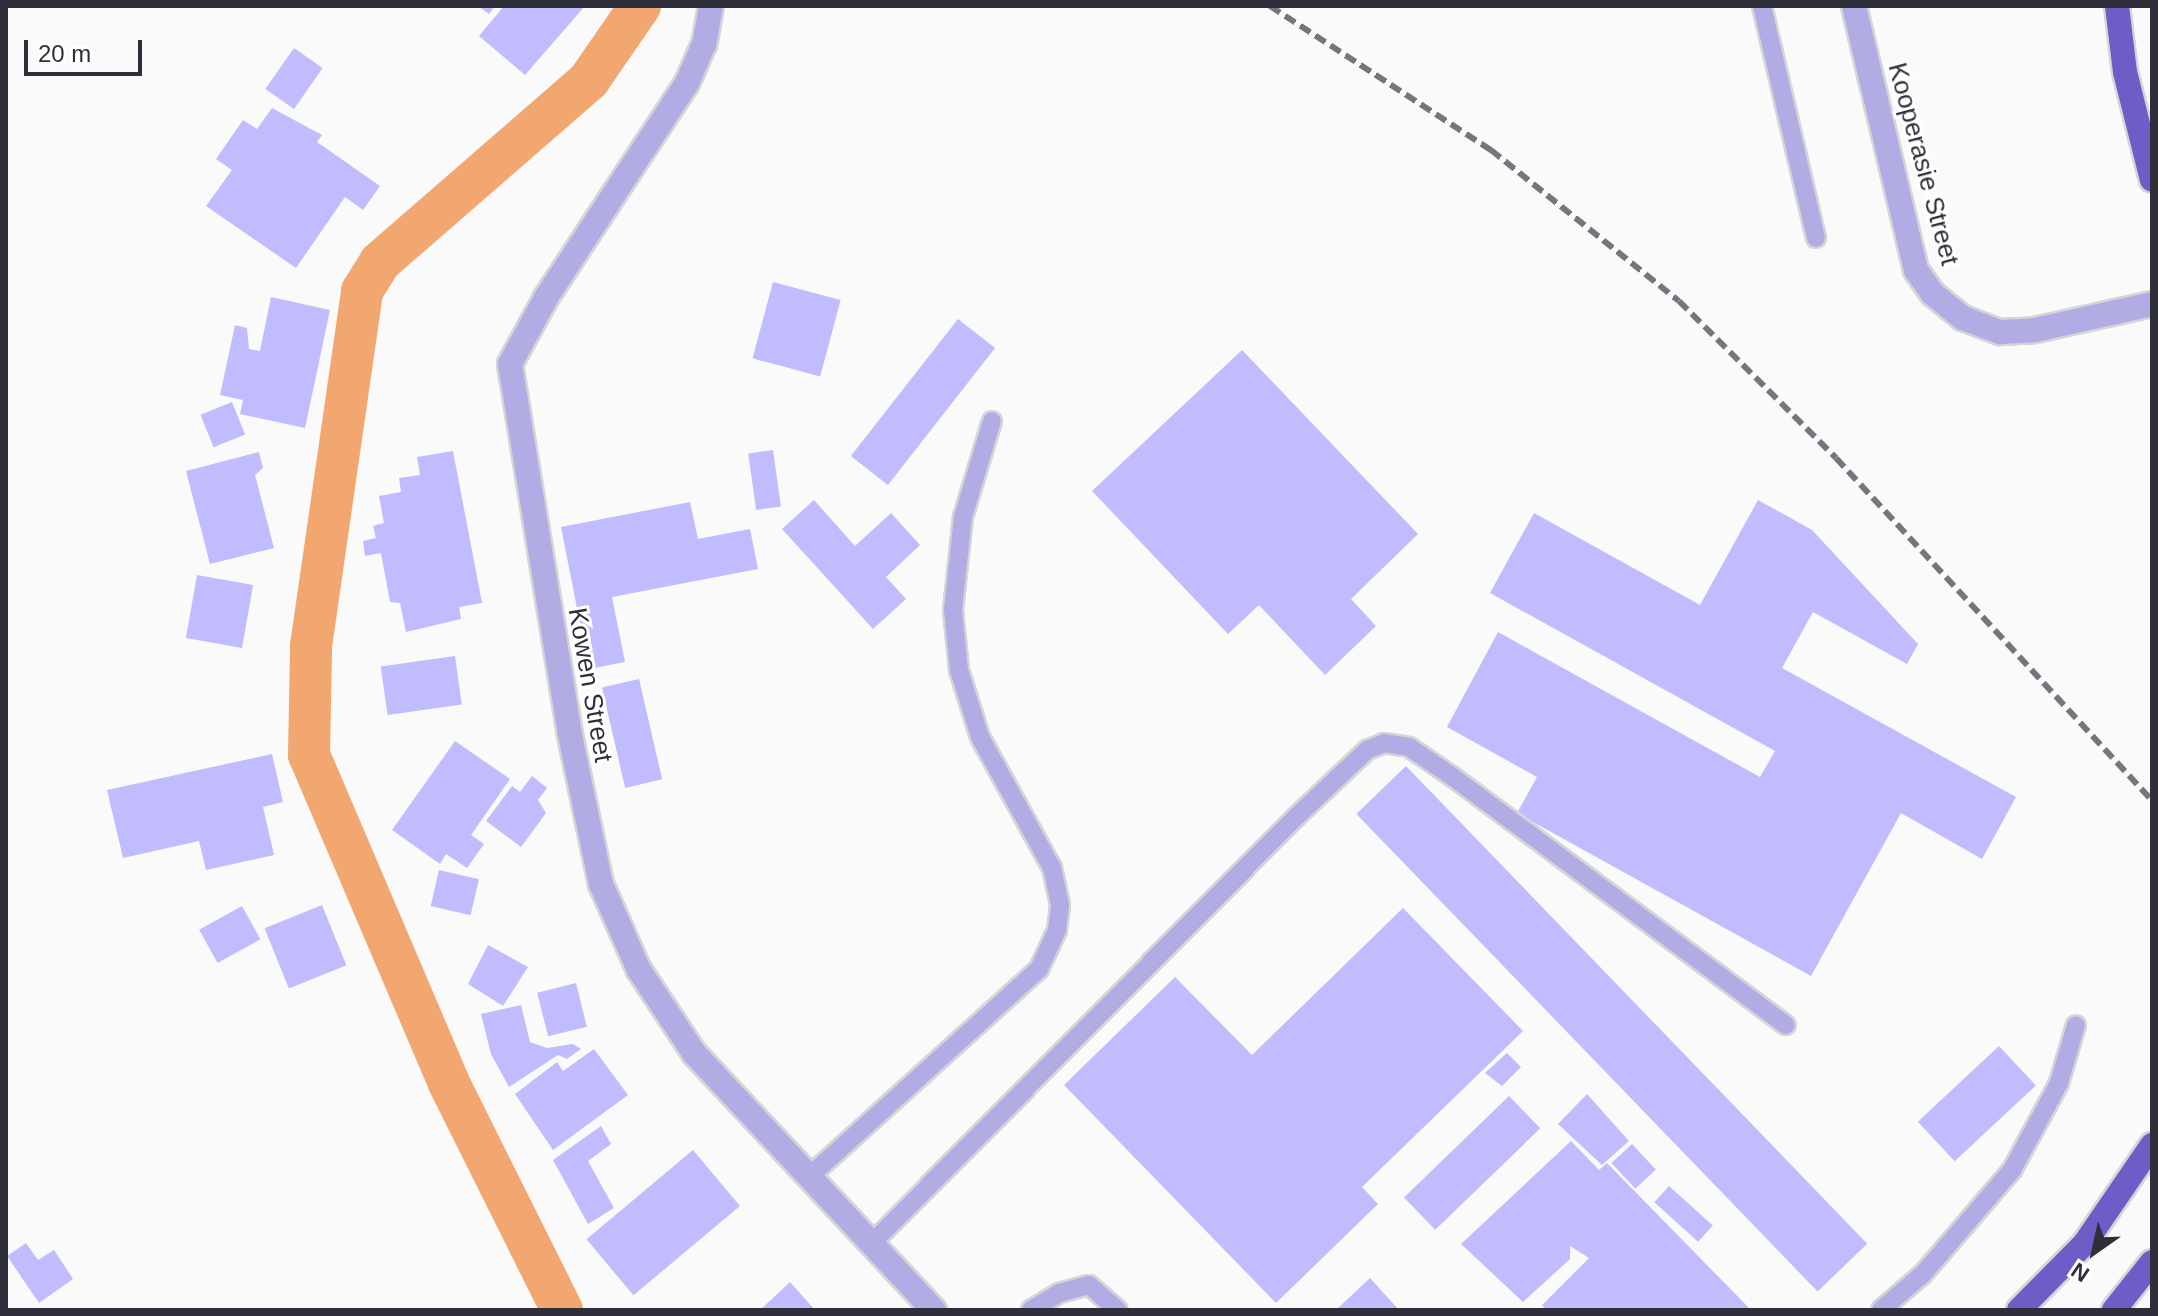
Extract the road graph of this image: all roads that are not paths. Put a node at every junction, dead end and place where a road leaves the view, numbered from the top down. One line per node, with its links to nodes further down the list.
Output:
1 (711, 6): 12 (street, Kowen Street)
2 (1762, 6): 6 (lane)
3 (1854, 6): 7 (street, Kooperasie Street)
4 (2117, 6): 5 (highway)
5 (2152, 180)
6 (1816, 238)
7 (2152, 304)
8 (992, 421): 12 (lane)
9 (1786, 1025): 13 (lane)
10 (2076, 1025): 18 (lane)
11 (2152, 1145): 19 (highway)
12 (811, 1175): 13 (street, Kowen Street)
13 (872, 1243): 15 (street, Kowen Street)
14 (2152, 1262): 20 (highway)
15 (934, 1310)
16 (1031, 1310): 17 (lane)
17 (1118, 1310)
18 (1881, 1310)
19 (2019, 1310)
20 (2114, 1310)

